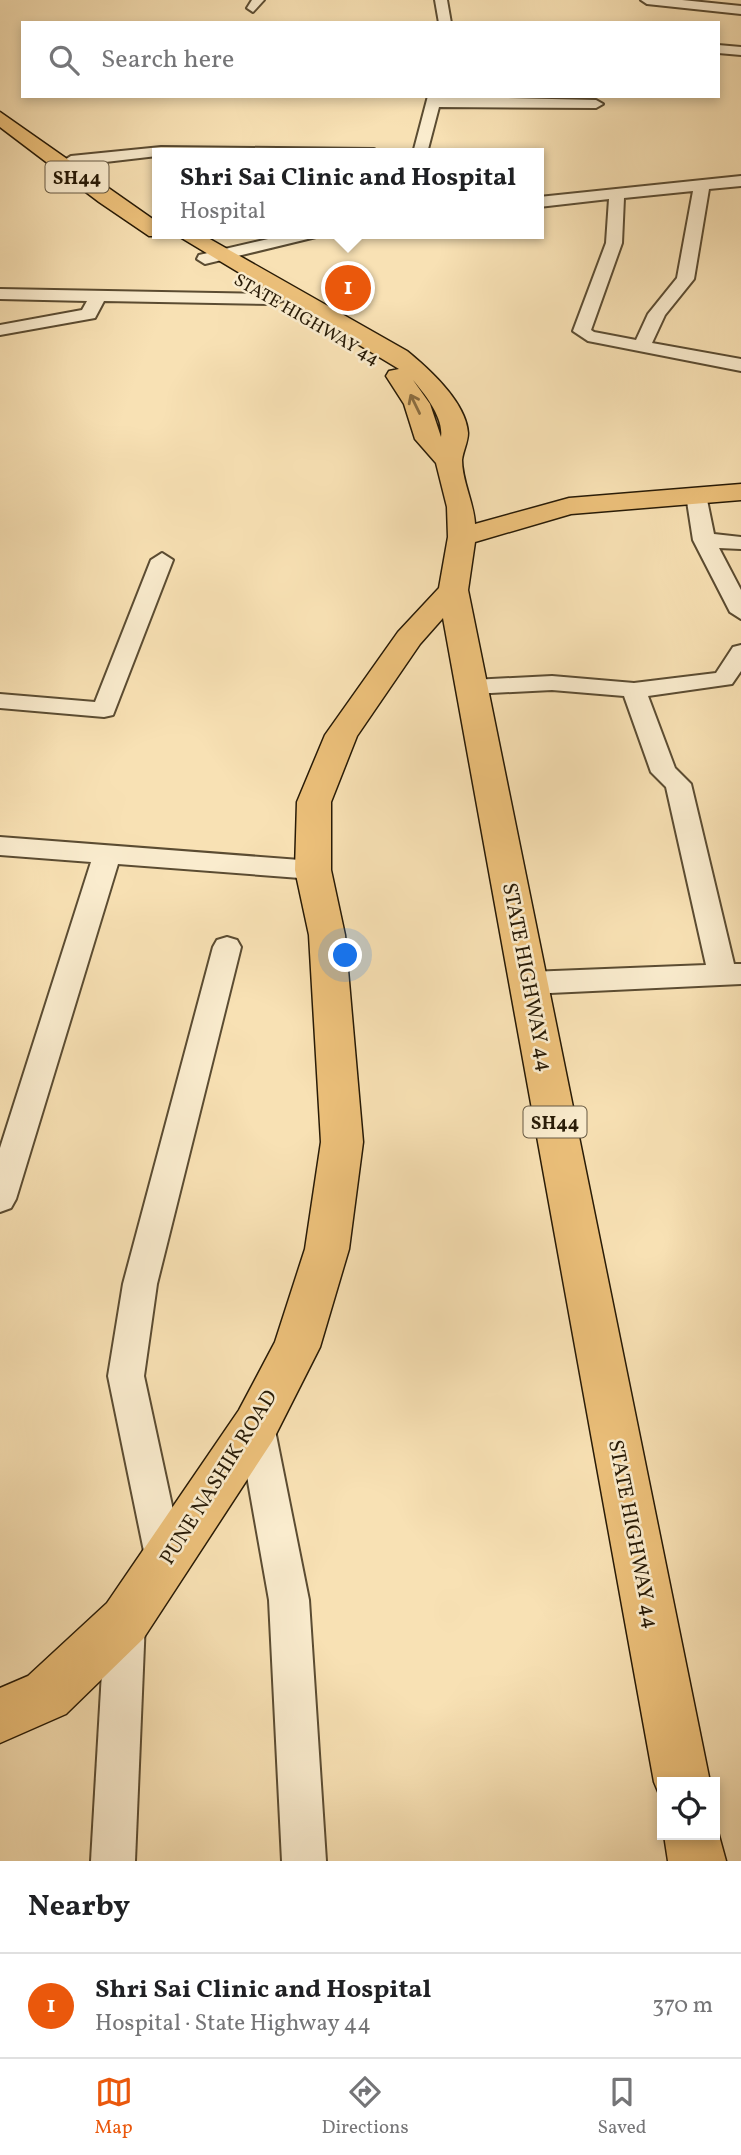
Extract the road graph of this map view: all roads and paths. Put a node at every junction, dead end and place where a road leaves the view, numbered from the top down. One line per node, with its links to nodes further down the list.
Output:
1 (441, 0): 6 (street)
2 (647, 0): 5 (street)
3 (735, 0): 4 (street)
4 (741, 0)
5 (741, 10)
6 (445, 21)
7 (720, 49): 8 (street)
8 (741, 51)
9 (435, 100): 10 (street); 14 (street)
10 (596, 104)
11 (0, 105): 13 (main road, SH44)
12 (0, 118): 13 (main road, SH44)
13 (24, 131): 16 (main road, SH44); 22 (main road, SH44)
14 (421, 148)
15 (152, 152): 16 (street)
16 (71, 161): 21 (main road, SH44)
17 (741, 181): 18 (street)
18 (702, 183): 19 (street); 31 (street)
19 (617, 192): 20 (street); 31 (street)
20 (544, 201)
21 (152, 213)
22 (152, 228)
23 (173, 239): 26 (main road, STATE HIGHWAY 44 / SH44)
24 (192, 239): 26 (main road, STATE HIGHWAY 44 / SH44)
25 (289, 239): 26 (street)
26 (213, 257): 28 (main road, STATE HIGHWAY 44 / SH44)
27 (0, 294): 29 (street)
28 (281, 296): 29 (street); 35 (main road, STATE HIGHWAY 44 / SH44)
29 (97, 297): 30 (street)
30 (0, 330)
31 (641, 347): 32 (street)
32 (741, 365)
33 (741, 492): 34 (main road)
34 (696, 495): 35 (main road); 36 (street)
35 (462, 537): 39 (main road, STATE HIGHWAY 44 / SH44)
36 (704, 540): 37 (street); 40 (street)
37 (741, 543)
38 (162, 560): 45 (street)
39 (453, 590): 43 (main road, STATE HIGHWAY 44 / SH44); 48 (main road, PUNE NASHIK ROAD)
40 (741, 612)
41 (741, 652): 42 (street)
42 (732, 686): 44 (street)
43 (472, 687): 44 (street); 51 (main road, STATE HIGHWAY 44 / SH44)
44 (634, 690): 50 (street)
45 (0, 701)
46 (0, 846): 47 (street)
47 (107, 855): 48 (street); 52 (street)
48 (313, 870): 53 (main road, PUNE NASHIK ROAD)
49 (227, 947): 54 (street)
50 (731, 974): 51 (street)
51 (529, 983): 57 (main road, STATE HIGHWAY 44 / SH44)
52 (0, 1199)
53 (256, 1425): 54 (main road, PUNE NASHIK ROAD); 60 (street)
54 (165, 1561): 55 (main road, PUNE NASHIK ROAD)
55 (125, 1621): 56 (main road, PUNE NASHIK ROAD); 59 (street)
56 (0, 1716)
57 (681, 1777)
58 (693, 1840): 61 (main road)
59 (113, 1861)
60 (304, 1861)
61 (697, 1861)

